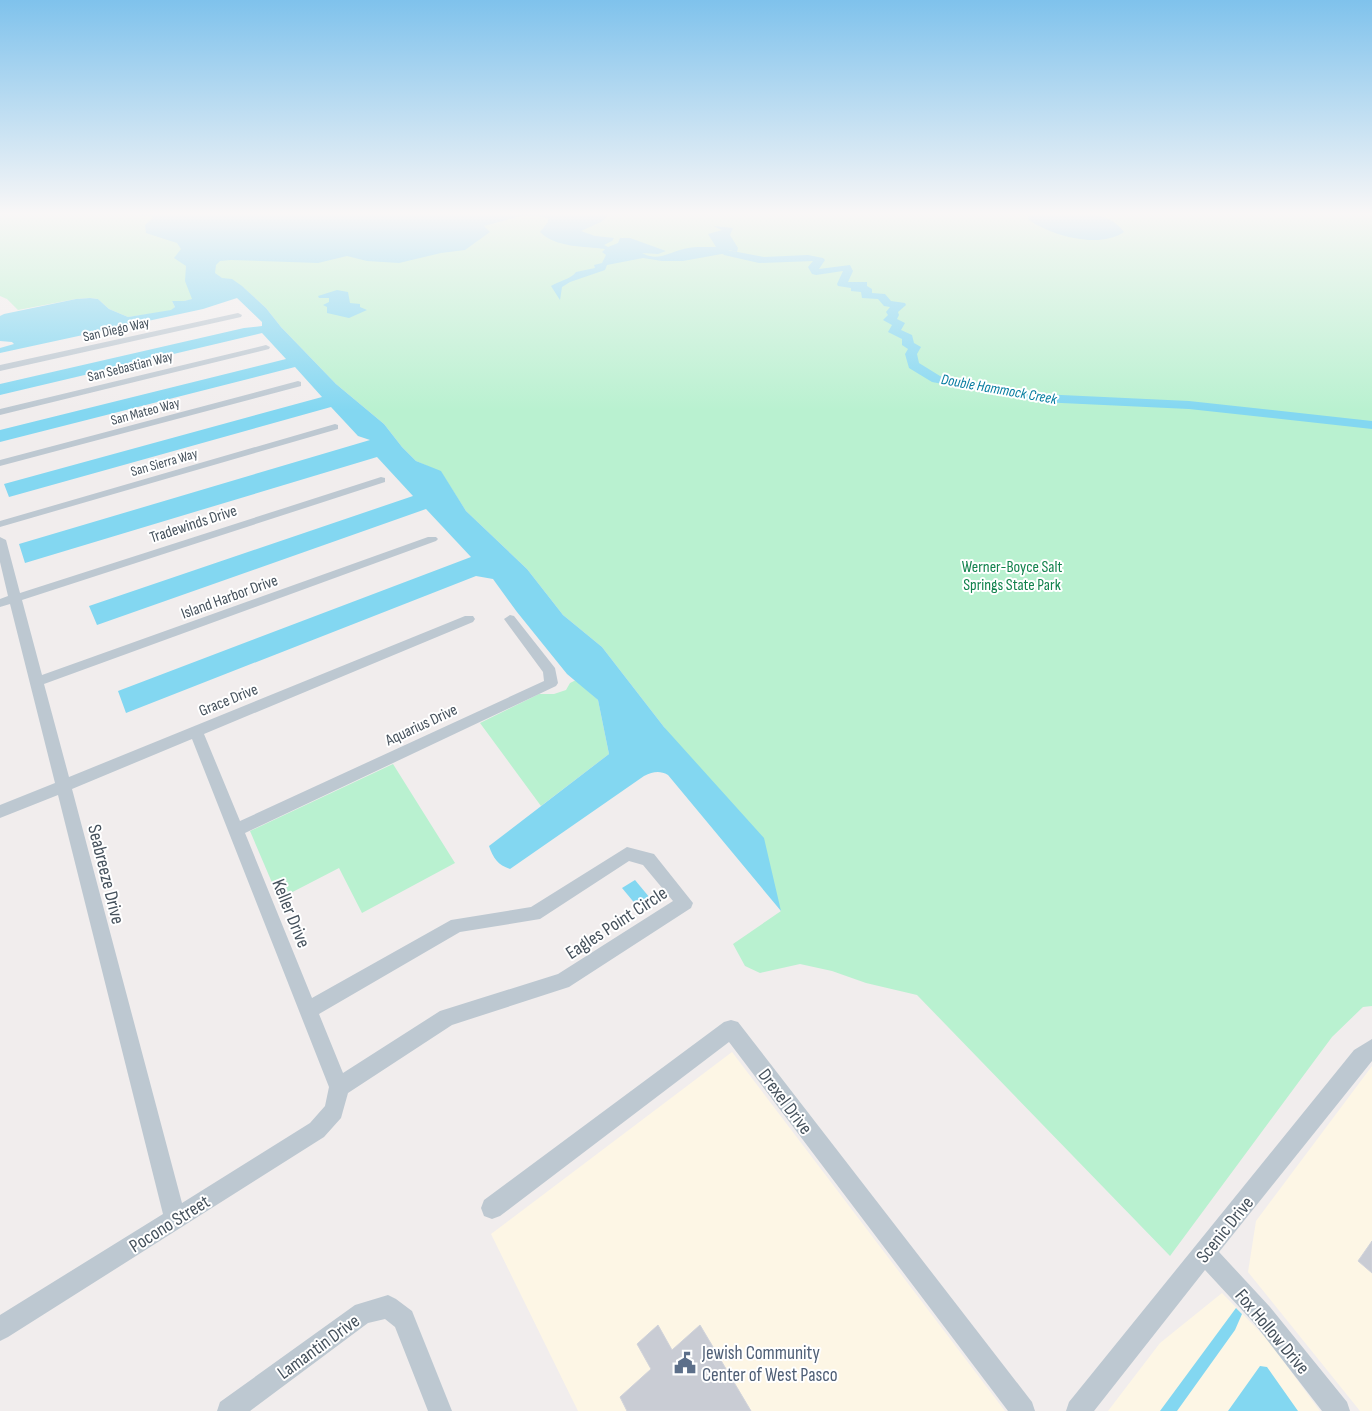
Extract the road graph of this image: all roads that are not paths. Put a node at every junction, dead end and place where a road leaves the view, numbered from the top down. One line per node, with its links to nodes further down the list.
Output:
1 (238, 315): 3 (street, San Diego Way)
2 (266, 347): 5 (street, San Sebastian Way)
3 (0, 368)
4 (298, 384): 7 (street, San Mateo Way)
5 (0, 412)
6 (335, 427): 9 (street, San Sierra Way)
7 (0, 463)
8 (381, 480): 12 (street, Tradewinds Drive)
9 (0, 524)
10 (432, 539): 15 (street, Island Harbor Drive)
11 (0, 540): 12 (street, Seabreeze Drive)
12 (7, 600): 15 (street, Seabreeze Drive)
13 (469, 619): 16 (street, Grace Drive)
14 (510, 619): 19 (street, Aquarius Drive)
15 (37, 682): 17 (street, Seabreeze Drive)
16 (196, 731): 17 (street, Grace Drive); 19 (street, Keller Drive)
17 (63, 786): 18 (street, Grace Drive); 24 (street, Seabreeze Drive)
18 (0, 812)
19 (236, 830): 20 (street, Keller Drive)
20 (308, 1010): 22 (street, Keller Drive); 22 (street, Eagles Point Circle)
21 (1372, 1049): 25 (street, Scenic Drive)
22 (339, 1087): 24 (street, Pocono Street)
23 (492, 1208): 29 (street, Drexel Drive)
24 (175, 1219): 26 (street, Pocono Street)
25 (1205, 1254): 30 (street, Scenic Drive); 31 (street, Fox Hollow Drive)
26 (0, 1329)
27 (229, 1411): 28 (street, Lamantin Drive)
28 (440, 1411)
29 (1023, 1411)
30 (1078, 1411)
31 (1338, 1411)

